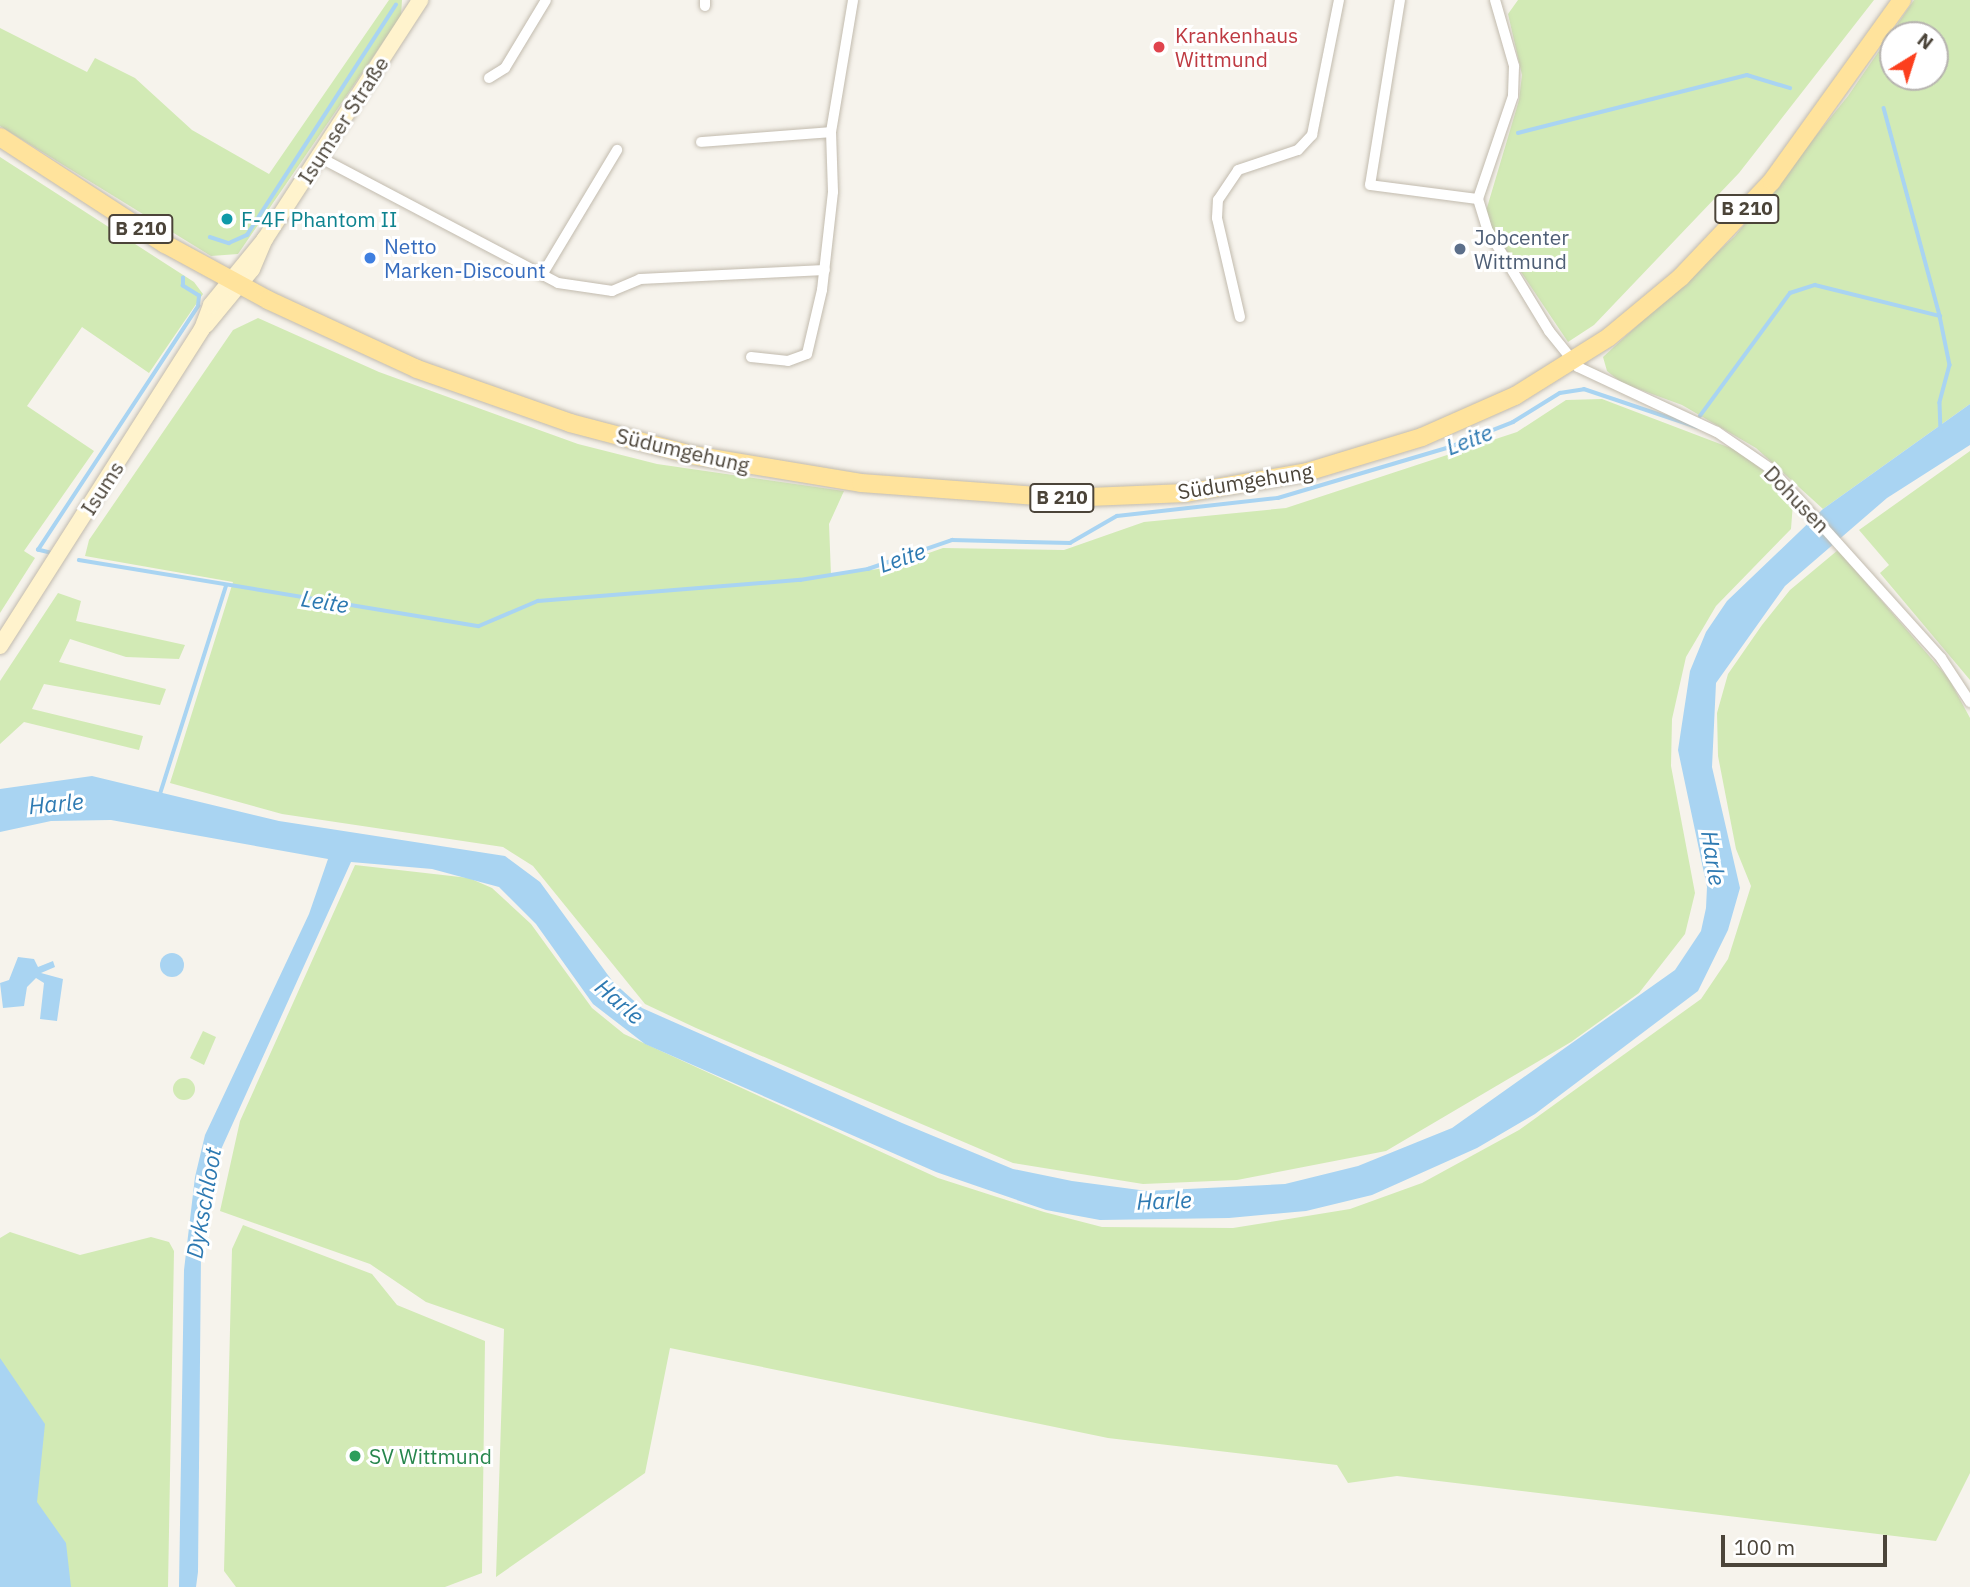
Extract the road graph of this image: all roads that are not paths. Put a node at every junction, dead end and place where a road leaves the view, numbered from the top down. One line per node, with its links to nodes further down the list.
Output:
1 (420, 0): 13 (main road, Isumser Straße)
2 (546, 0): 8 (street)
3 (853, 0): 9 (street)
4 (1339, 0): 18 (street)
5 (1400, 0): 14 (street)
6 (1495, 0): 14 (street)
7 (1902, 0): 20 (main road, Südumgehung / B 210)
8 (489, 78)
9 (831, 132): 11 (street); 15 (street)
10 (0, 137): 17 (main road, B 210)
11 (701, 142)
12 (617, 150): 16 (street)
13 (319, 157): 16 (street); 17 (main road, Isumser Straße)
14 (1478, 199): 20 (street)
15 (825, 270): 16 (street); 19 (street)
16 (542, 275)
17 (234, 283): 20 (main road, Südumgehung / B 210); 21 (main road, Isums)
18 (1240, 317)
19 (751, 357)
20 (1572, 361): 22 (street, Dohusen)
21 (0, 646)
22 (1970, 702)

